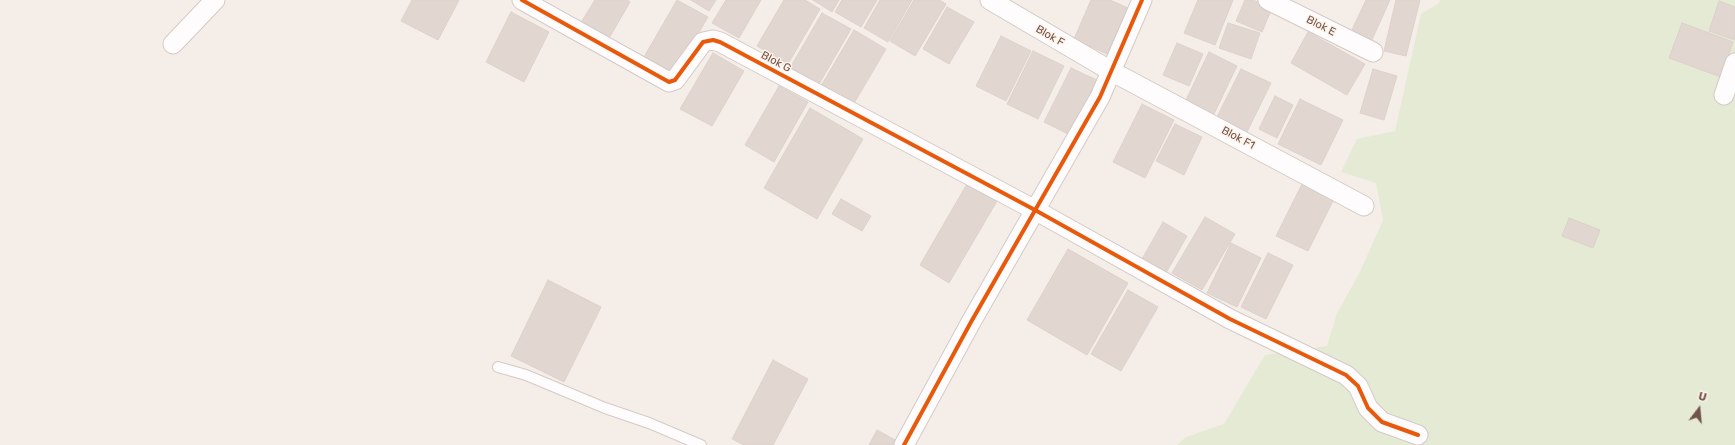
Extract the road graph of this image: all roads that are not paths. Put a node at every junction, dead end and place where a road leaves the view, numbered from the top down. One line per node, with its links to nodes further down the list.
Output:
1 (215, 0): 6 (street)
2 (522, 0): 12 (street, Blok G)
3 (990, 0): 9 (street, Blok F)
4 (1142, 0): 9 (street)
5 (1268, 0): 7 (street, Blok E)
6 (172, 44)
7 (1373, 52)
8 (1735, 63): 10 (street)
9 (1111, 71): 11 (street, Blok F1); 12 (street)
10 (1724, 96)
11 (1364, 206)
12 (1035, 210): 14 (street); 16 (street)
13 (498, 367): 15 (lane)
14 (1418, 435)
15 (701, 445)
16 (904, 445)

